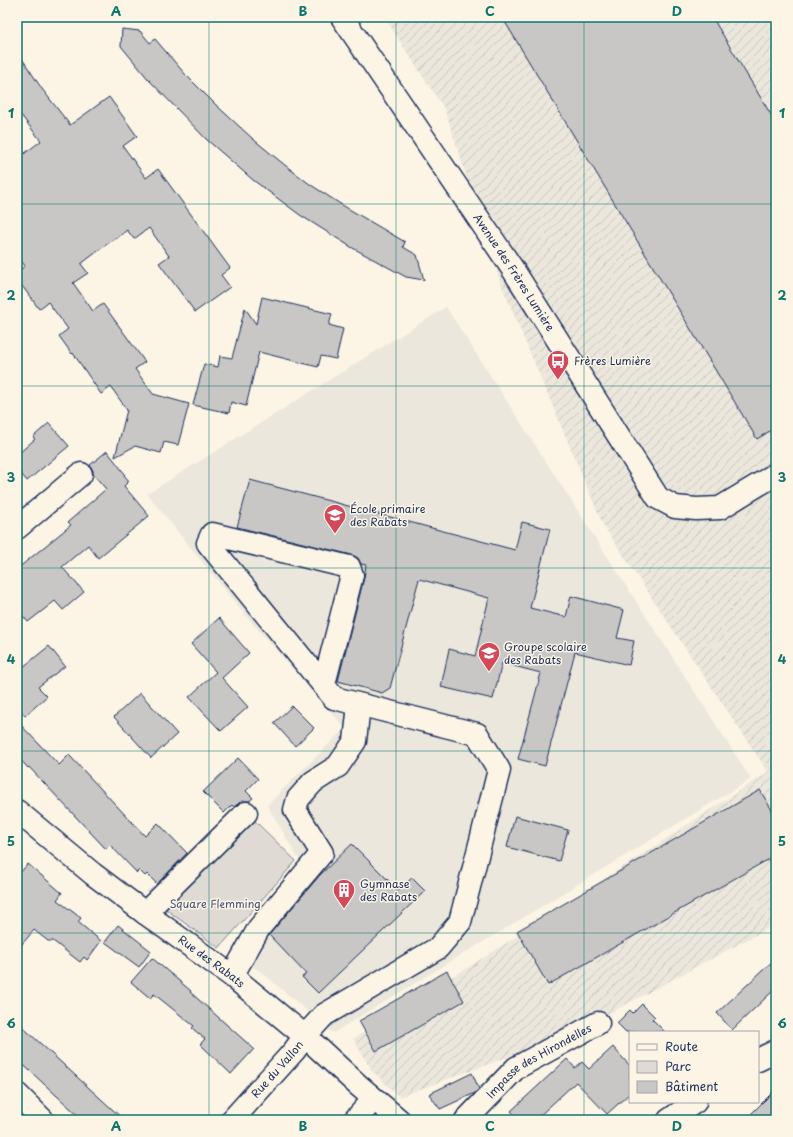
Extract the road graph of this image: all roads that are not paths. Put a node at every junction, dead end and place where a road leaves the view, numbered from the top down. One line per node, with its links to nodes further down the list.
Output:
1 (351, 20): 3 (street, Avenue des Frères Lumière)
2 (81, 474): 4 (street)
3 (776, 474)
4 (17, 528)
5 (324, 684): 5 (street, Rue du Vallon); 6 (street, Rue du Vallon)
6 (359, 705): 10 (street); 12 (street, Rue du Vallon)
7 (17, 811): 9 (street, Rue des Rabats)
8 (246, 813): 9 (street)
9 (145, 913): 10 (street, Rue des Rabats)
10 (232, 976): 12 (street, Rue des Rabats)
11 (598, 1023): 22 (street, Impasse des Hirondelles)
12 (305, 1036): 16 (street, Rue des Rabats); 19 (street, Rue du Vallon)
13 (776, 1051): 14 (street)
14 (759, 1060)
15 (17, 1094): 18 (street)
16 (374, 1099): 20 (street); 21 (street, Rue des Rabats)
17 (694, 1103): 23 (street)
18 (43, 1120)
19 (232, 1120)
20 (356, 1120)
21 (399, 1120)
22 (466, 1120)
23 (669, 1120)

